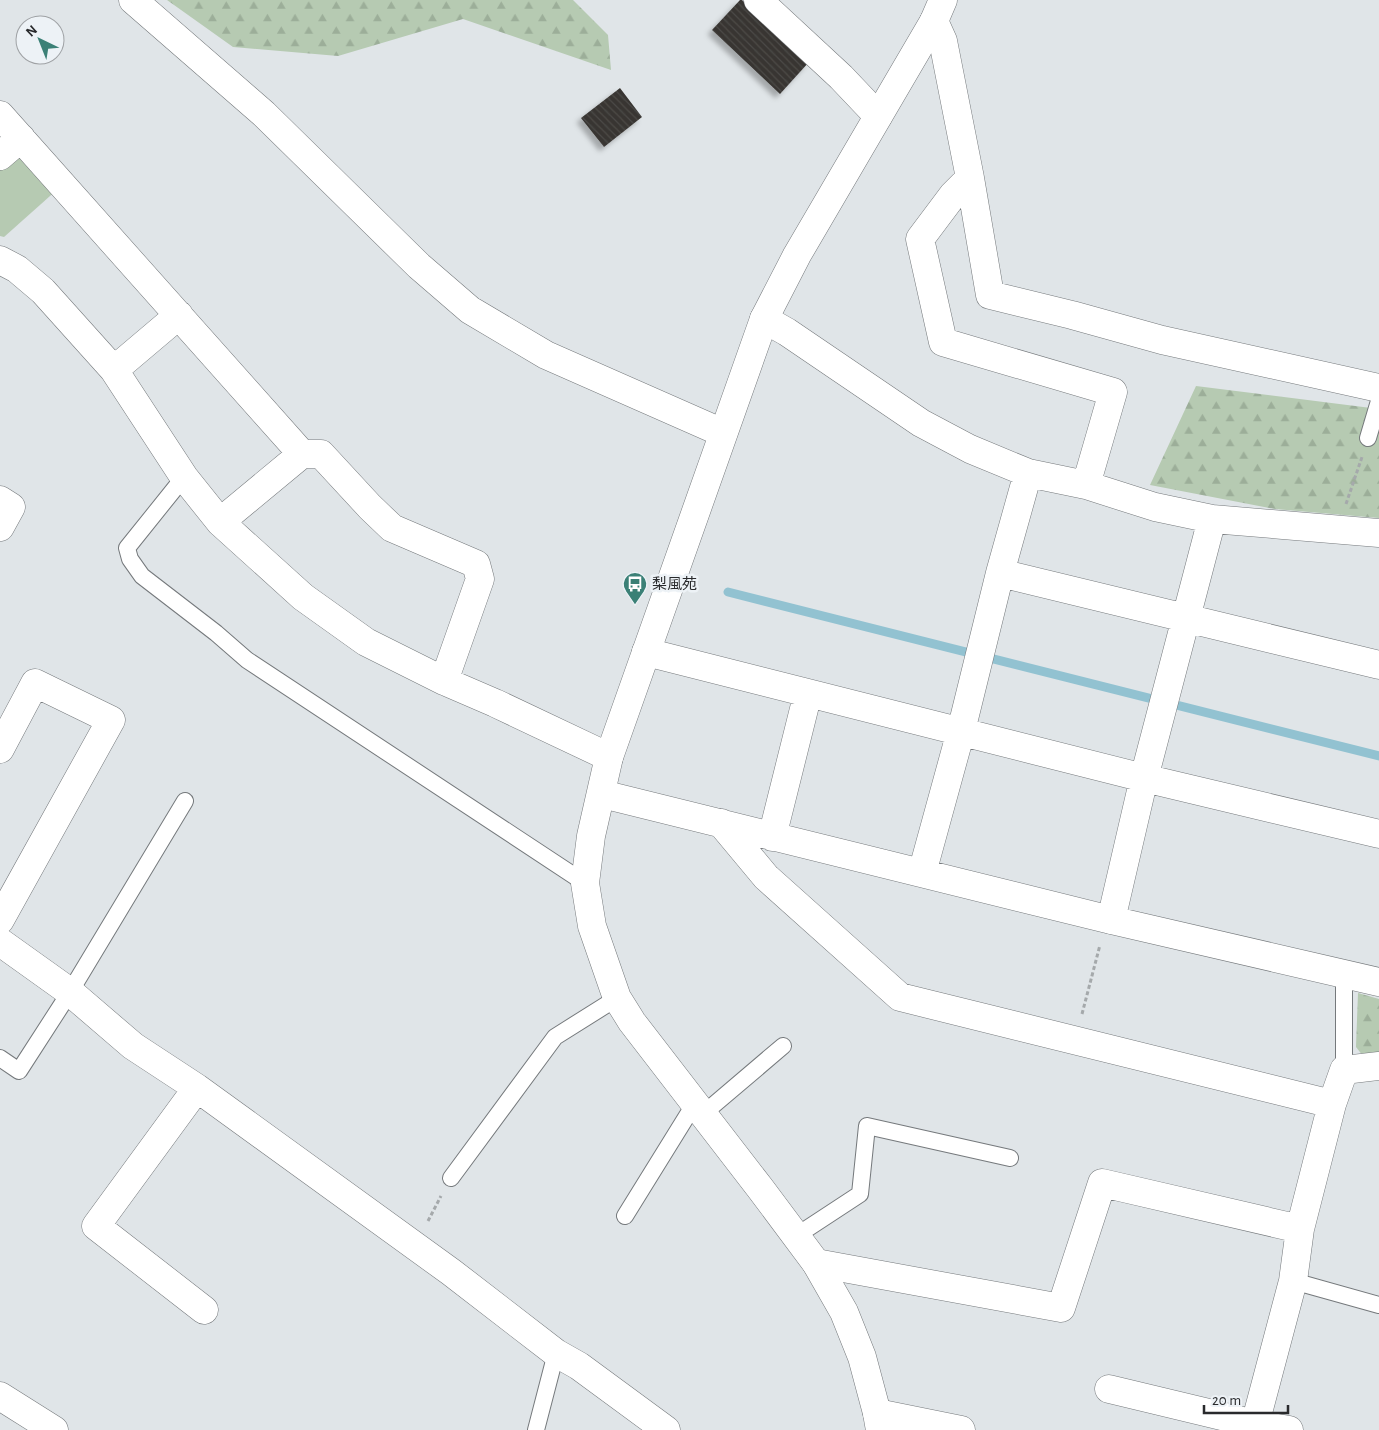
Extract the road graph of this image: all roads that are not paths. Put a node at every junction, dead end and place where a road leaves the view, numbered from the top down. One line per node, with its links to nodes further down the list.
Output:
1 (133, 0): 15 (street)
2 (758, 0): 5 (street)
3 (938, 10): 5 (street); 8 (street)
4 (0, 115): 6 (street)
5 (878, 116): 11 (street)
6 (21, 138): 7 (street); 10 (street)
7 (0, 156)
8 (970, 178): 13 (street); 20 (street)
9 (0, 260): 12 (street)
10 (179, 315): 12 (street); 17 (street)
11 (764, 319): 15 (street); 18 (street)
12 (114, 370): 19 (street)
13 (1379, 388)
14 (1379, 401): 16 (lane)
15 (723, 433): 28 (street)
16 (1368, 438)
17 (302, 454): 23 (street); 30 (street)
18 (1028, 473): 20 (street); 26 (street)
19 (184, 477): 23 (street); 42 (lane)
20 (1086, 485): 22 (street)
21 (0, 500): 24 (street)
22 (1212, 519): 25 (street); 27 (street)
23 (220, 522): 30 (street)
24 (0, 527)
25 (1379, 533)
26 (1000, 573): 27 (street); 32 (street)
27 (1187, 618): 29 (street); 35 (street)
28 (646, 652): 31 (street); 34 (street)
29 (1379, 665)
30 (444, 681): 34 (street)
31 (808, 693): 32 (street); 40 (street)
32 (961, 731): 35 (street); 41 (street)
33 (0, 749): 43 (street)
34 (609, 758): 36 (street)
35 (1144, 778): 39 (street); 44 (street)
36 (602, 794): 38 (street); 42 (street)
37 (185, 802): 48 (lane)
38 (721, 824): 40 (street); 55 (street)
39 (1379, 834)
40 (772, 837): 41 (street)
41 (922, 873): 44 (street)
42 (584, 883): 49 (street)
43 (0, 920)
44 (1111, 920): 46 (street)
45 (0, 942): 48 (street)
46 (1344, 974): 47 (street); 53 (lane)
47 (1379, 982)
48 (70, 992): 51 (lane); 54 (street)
49 (617, 998): 56 (street); 58 (lane)
50 (784, 1046): 56 (lane)
51 (0, 1058)
52 (1379, 1066): 53 (street)
53 (1344, 1070): 55 (street)
54 (197, 1088): 65 (street); 66 (street)
55 (1332, 1104): 60 (street)
56 (699, 1108): 59 (lane); 61 (street)
57 (1010, 1158): 61 (lane)
58 (451, 1178)
59 (625, 1216)
60 (1300, 1230): 62 (street); 63 (street)
61 (796, 1236): 62 (street)
62 (816, 1263): 69 (street)
63 (1293, 1281): 64 (lane); 70 (street)
64 (1379, 1305)
65 (204, 1310)
66 (556, 1353): 72 (lane); 73 (street)
67 (1110, 1389): 70 (street)
68 (0, 1396): 71 (street)
69 (878, 1422): 74 (street)
70 (1253, 1427): 75 (street)
71 (54, 1430)
72 (536, 1430)
73 (666, 1430)
74 (961, 1430)
75 (1289, 1430)

